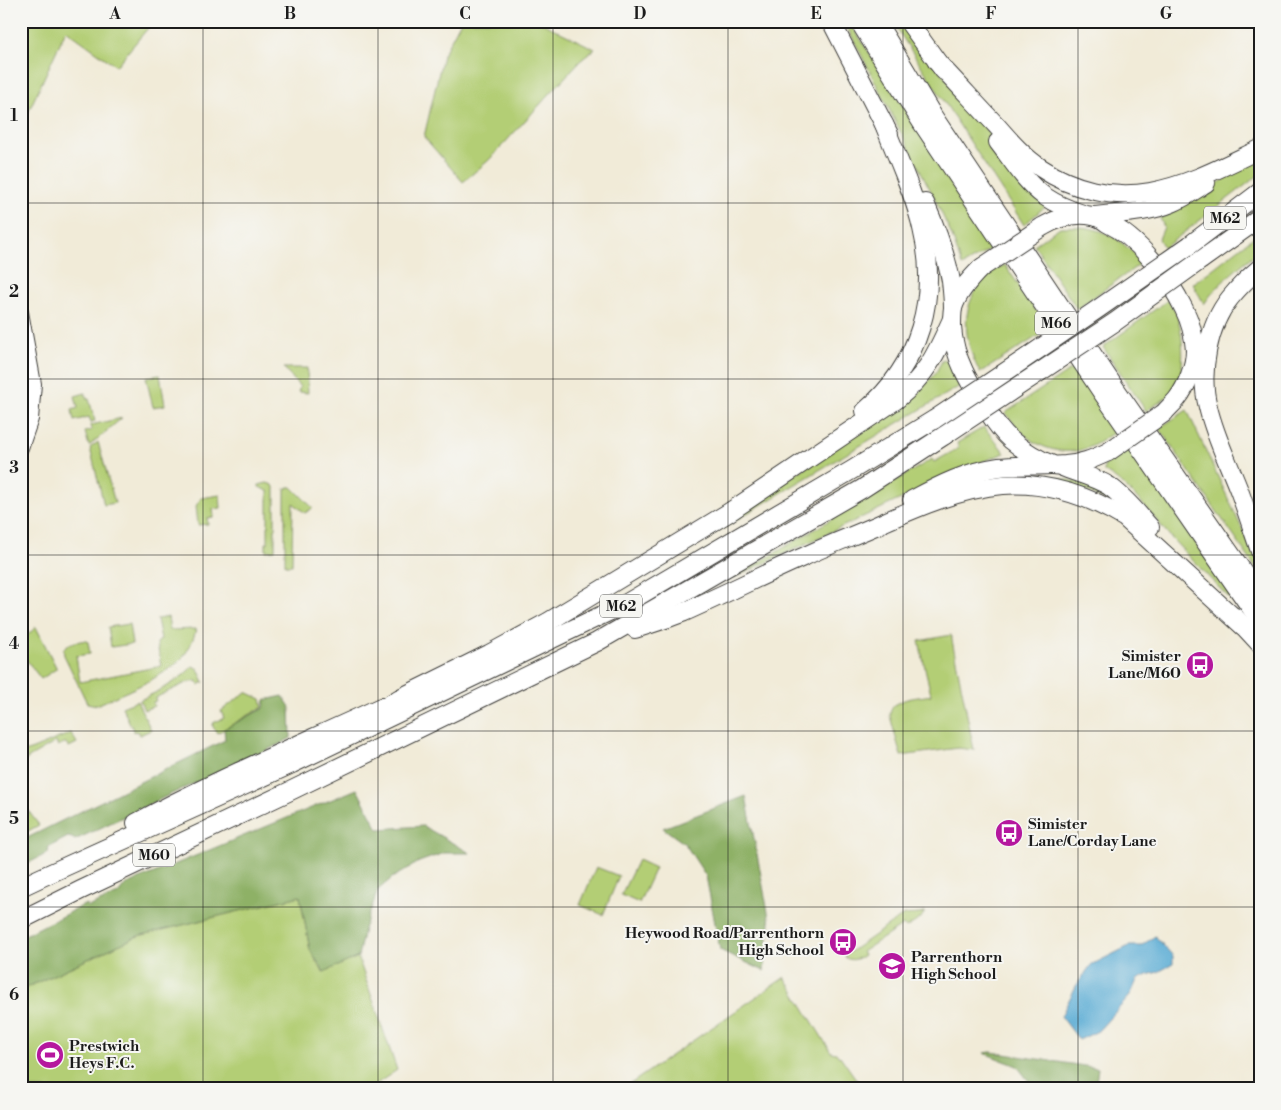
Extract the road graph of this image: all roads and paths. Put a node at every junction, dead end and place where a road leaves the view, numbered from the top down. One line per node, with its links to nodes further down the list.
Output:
1 (831, 21): 6 (highway)
2 (859, 21): 23 (highway, M66)
3 (876, 21): 22 (highway, M66)
4 (908, 21): 5 (highway)
5 (937, 62): 7 (highway); 9 (highway)
6 (884, 124): 14 (highway); 19 (highway)
7 (1260, 150): 9 (highway)
8 (1260, 192): 27 (highway, M62, bridge)
9 (1090, 216): 14 (highway, bridge); 15 (highway)
10 (1260, 218): 24 (highway, M62, bridge)
11 (1260, 258): 15 (highway)
12 (1260, 268): 20 (highway)
13 (21, 312): 17 (street)
14 (953, 314): 18 (highway); 19 (highway)
15 (1195, 351): 16 (highway)
16 (1192, 370): 18 (highway, bridge); 20 (highway)
17 (21, 448)
18 (1055, 465): 21 (highway); 23 (highway)
19 (728, 513): 26 (highway)
20 (1260, 551)
21 (803, 556): 23 (highway); 24 (highway)
22 (1260, 596)
23 (1251, 624): 25 (highway)
24 (597, 642): 30 (highway, M60)
25 (1260, 644)
26 (400, 698): 27 (highway); 28 (highway)
27 (292, 764): 28 (highway, M60)
28 (68, 865): 29 (highway, M60)
29 (21, 888)
30 (21, 920)

